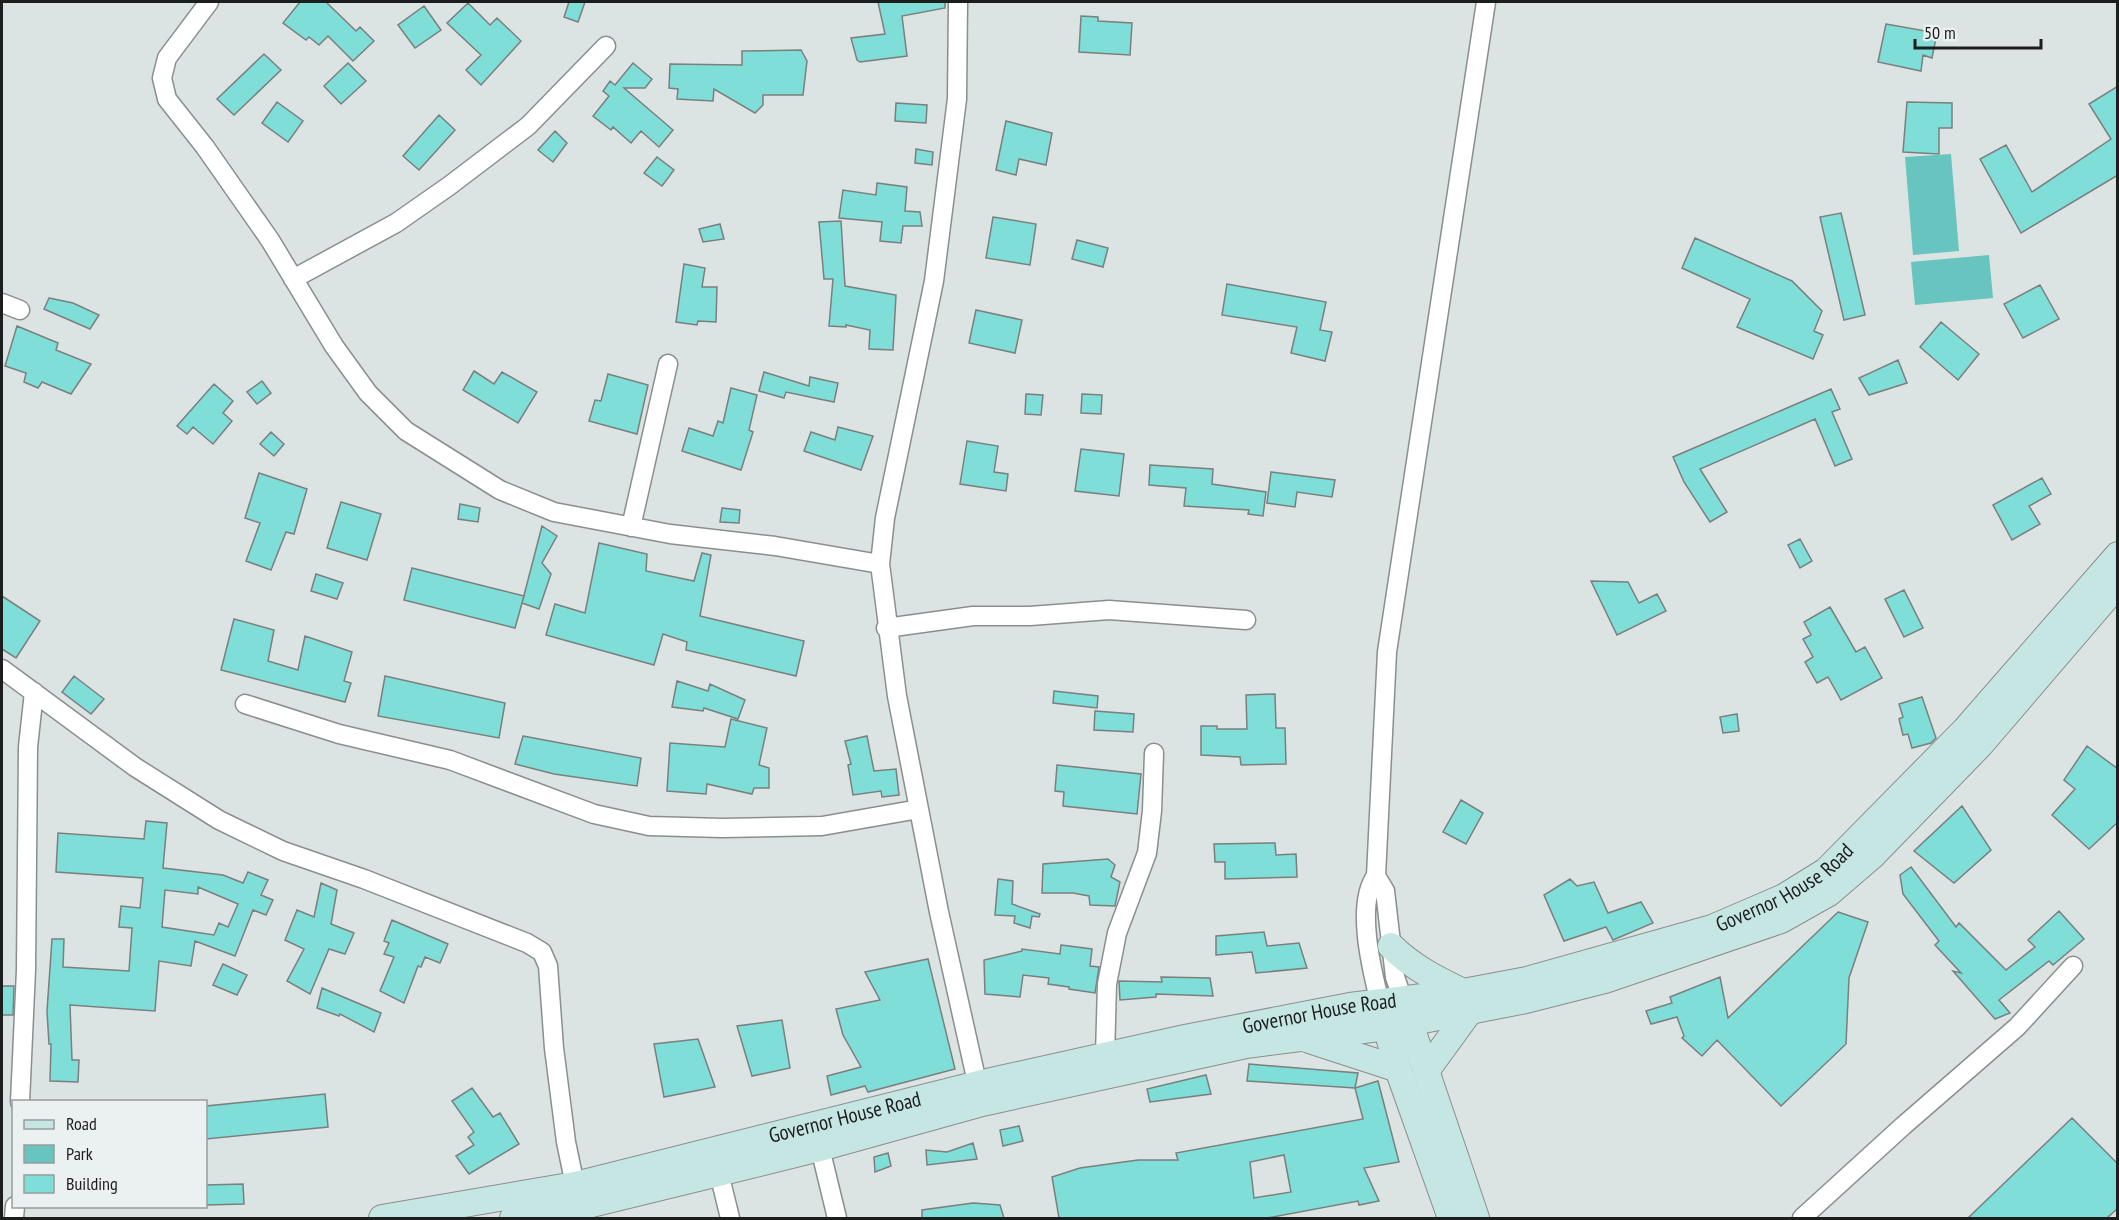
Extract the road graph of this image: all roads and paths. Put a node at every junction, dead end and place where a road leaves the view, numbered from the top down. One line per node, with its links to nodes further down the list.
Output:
1 (209, 2): 5 (street)
2 (958, 2): 11 (street)
3 (1486, 2): 20 (street)
4 (606, 46): 5 (street)
5 (293, 279): 9 (street)
6 (2, 303): 7 (street)
7 (20, 310)
8 (668, 364): 9 (street)
9 (631, 527): 11 (street)
10 (2118, 555): 23 (main road, Governor House Road)
11 (880, 564): 14 (street)
12 (2118, 584): 23 (main road, Governor House Road)
13 (1246, 620): 14 (street)
14 (886, 628): 19 (street)
15 (2, 669): 16 (street)
16 (34, 692): 30 (street); 33 (street)
17 (245, 704): 19 (street)
18 (1154, 753): 26 (street)
19 (920, 808): 29 (street)
20 (1376, 876): 21 (street); 24 (street)
21 (1391, 946): 23 (main road); 24 (street)
22 (2073, 966): 40 (street)
23 (1466, 1002): 24 (main road, Governor House Road); 28 (main road)
24 (1395, 1013): 25 (main road, Governor House Road); 26 (main road, Governor House Road); 27 (main road); 28 (main road)
25 (1303, 1038): 27 (main road); 29 (main road, Governor House Road)
26 (1104, 1056): 29 (main road, Governor House Road)
27 (1398, 1069): 38 (main road)
28 (1426, 1071): 39 (main road)
29 (980, 1094): 31 (main road, Governor House Road); 33 (main road, Governor House Road)
30 (20, 1100)
31 (820, 1148): 32 (main road, Governor House Road); 37 (street)
32 (719, 1173): 35 (main road, Governor House Road); 36 (street)
33 (575, 1185): 34 (main road, Governor House Road)
34 (382, 1218)
35 (513, 1218)
36 (730, 1218)
37 (837, 1218)
38 (1451, 1218)
39 (1476, 1218)
40 (1802, 1218)

